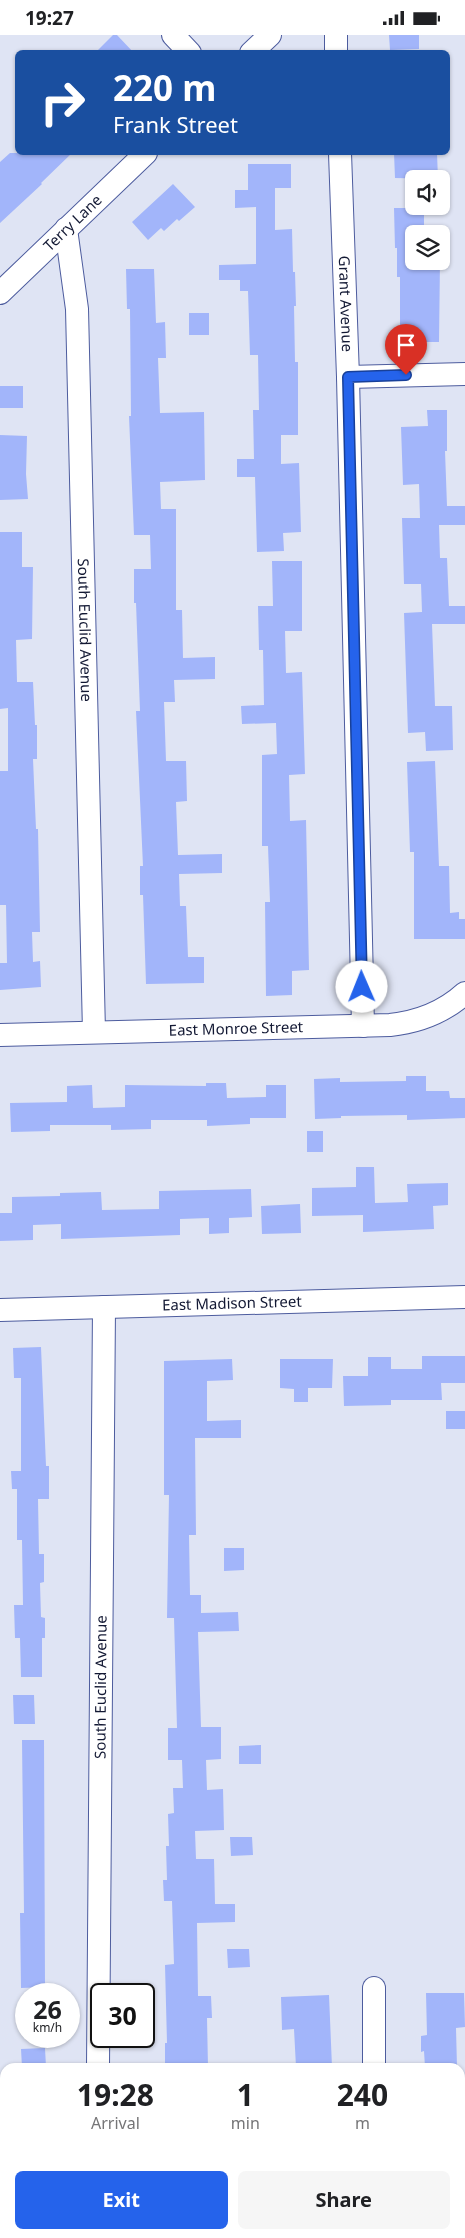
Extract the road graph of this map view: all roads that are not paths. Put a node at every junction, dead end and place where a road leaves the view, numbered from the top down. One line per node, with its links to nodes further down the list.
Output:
1 (173, 35): 4 (street)
2 (270, 35): 5 (street)
3 (336, 35): 6 (street)
4 (187, 50)
5 (254, 50)
6 (336, 50)
7 (144, 155): 9 (street, Terry Lane)
8 (340, 155): 12 (street, Grant Avenue)
9 (66, 229): 10 (street, Terry Lane); 15 (street, South Euclid Avenue)
10 (0, 293)
11 (465, 374): 12 (street)
12 (348, 377): 14 (street, Grant Avenue)
13 (465, 993): 14 (street, East Monroe Street)
14 (363, 1026): 15 (street, East Monroe Street)
15 (94, 1032): 16 (street, East Monroe Street)
16 (0, 1035)
17 (465, 1297): 18 (street, East Madison Street)
18 (104, 1307): 19 (street, East Madison Street); 21 (street, South Euclid Avenue)
19 (0, 1310)
20 (374, 1988): 22 (street)
21 (98, 2063)
22 (374, 2063)

